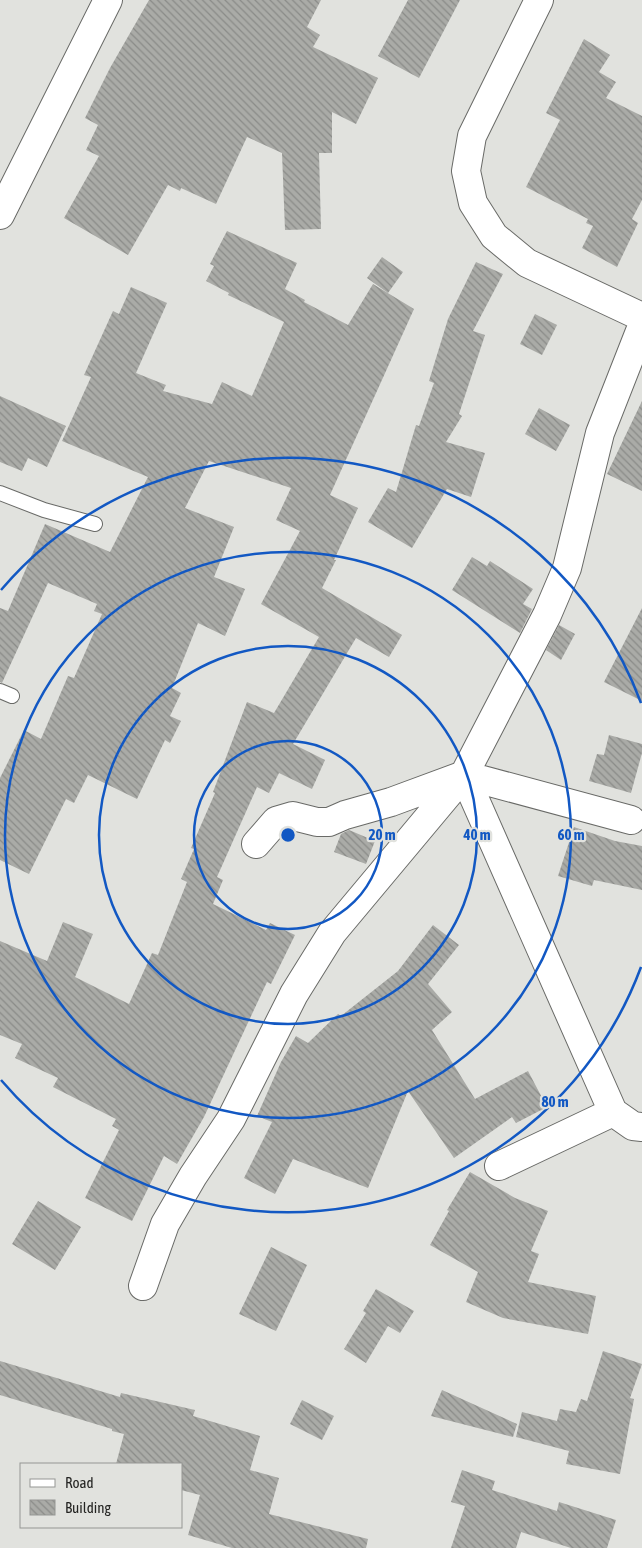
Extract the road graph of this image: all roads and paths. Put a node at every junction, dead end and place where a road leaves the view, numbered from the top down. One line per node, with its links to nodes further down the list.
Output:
1 (108, 0): 3 (street)
2 (539, 0): 4 (street)
3 (0, 216)
4 (642, 317)
5 (642, 326): 8 (street)
6 (0, 493): 7 (lane)
7 (96, 524)
8 (464, 775): 9 (street); 10 (street); 11 (street); 14 (street)
9 (631, 820)
10 (256, 844)
11 (613, 1112): 12 (street); 13 (street)
12 (642, 1127)
13 (499, 1166)
14 (143, 1286)

